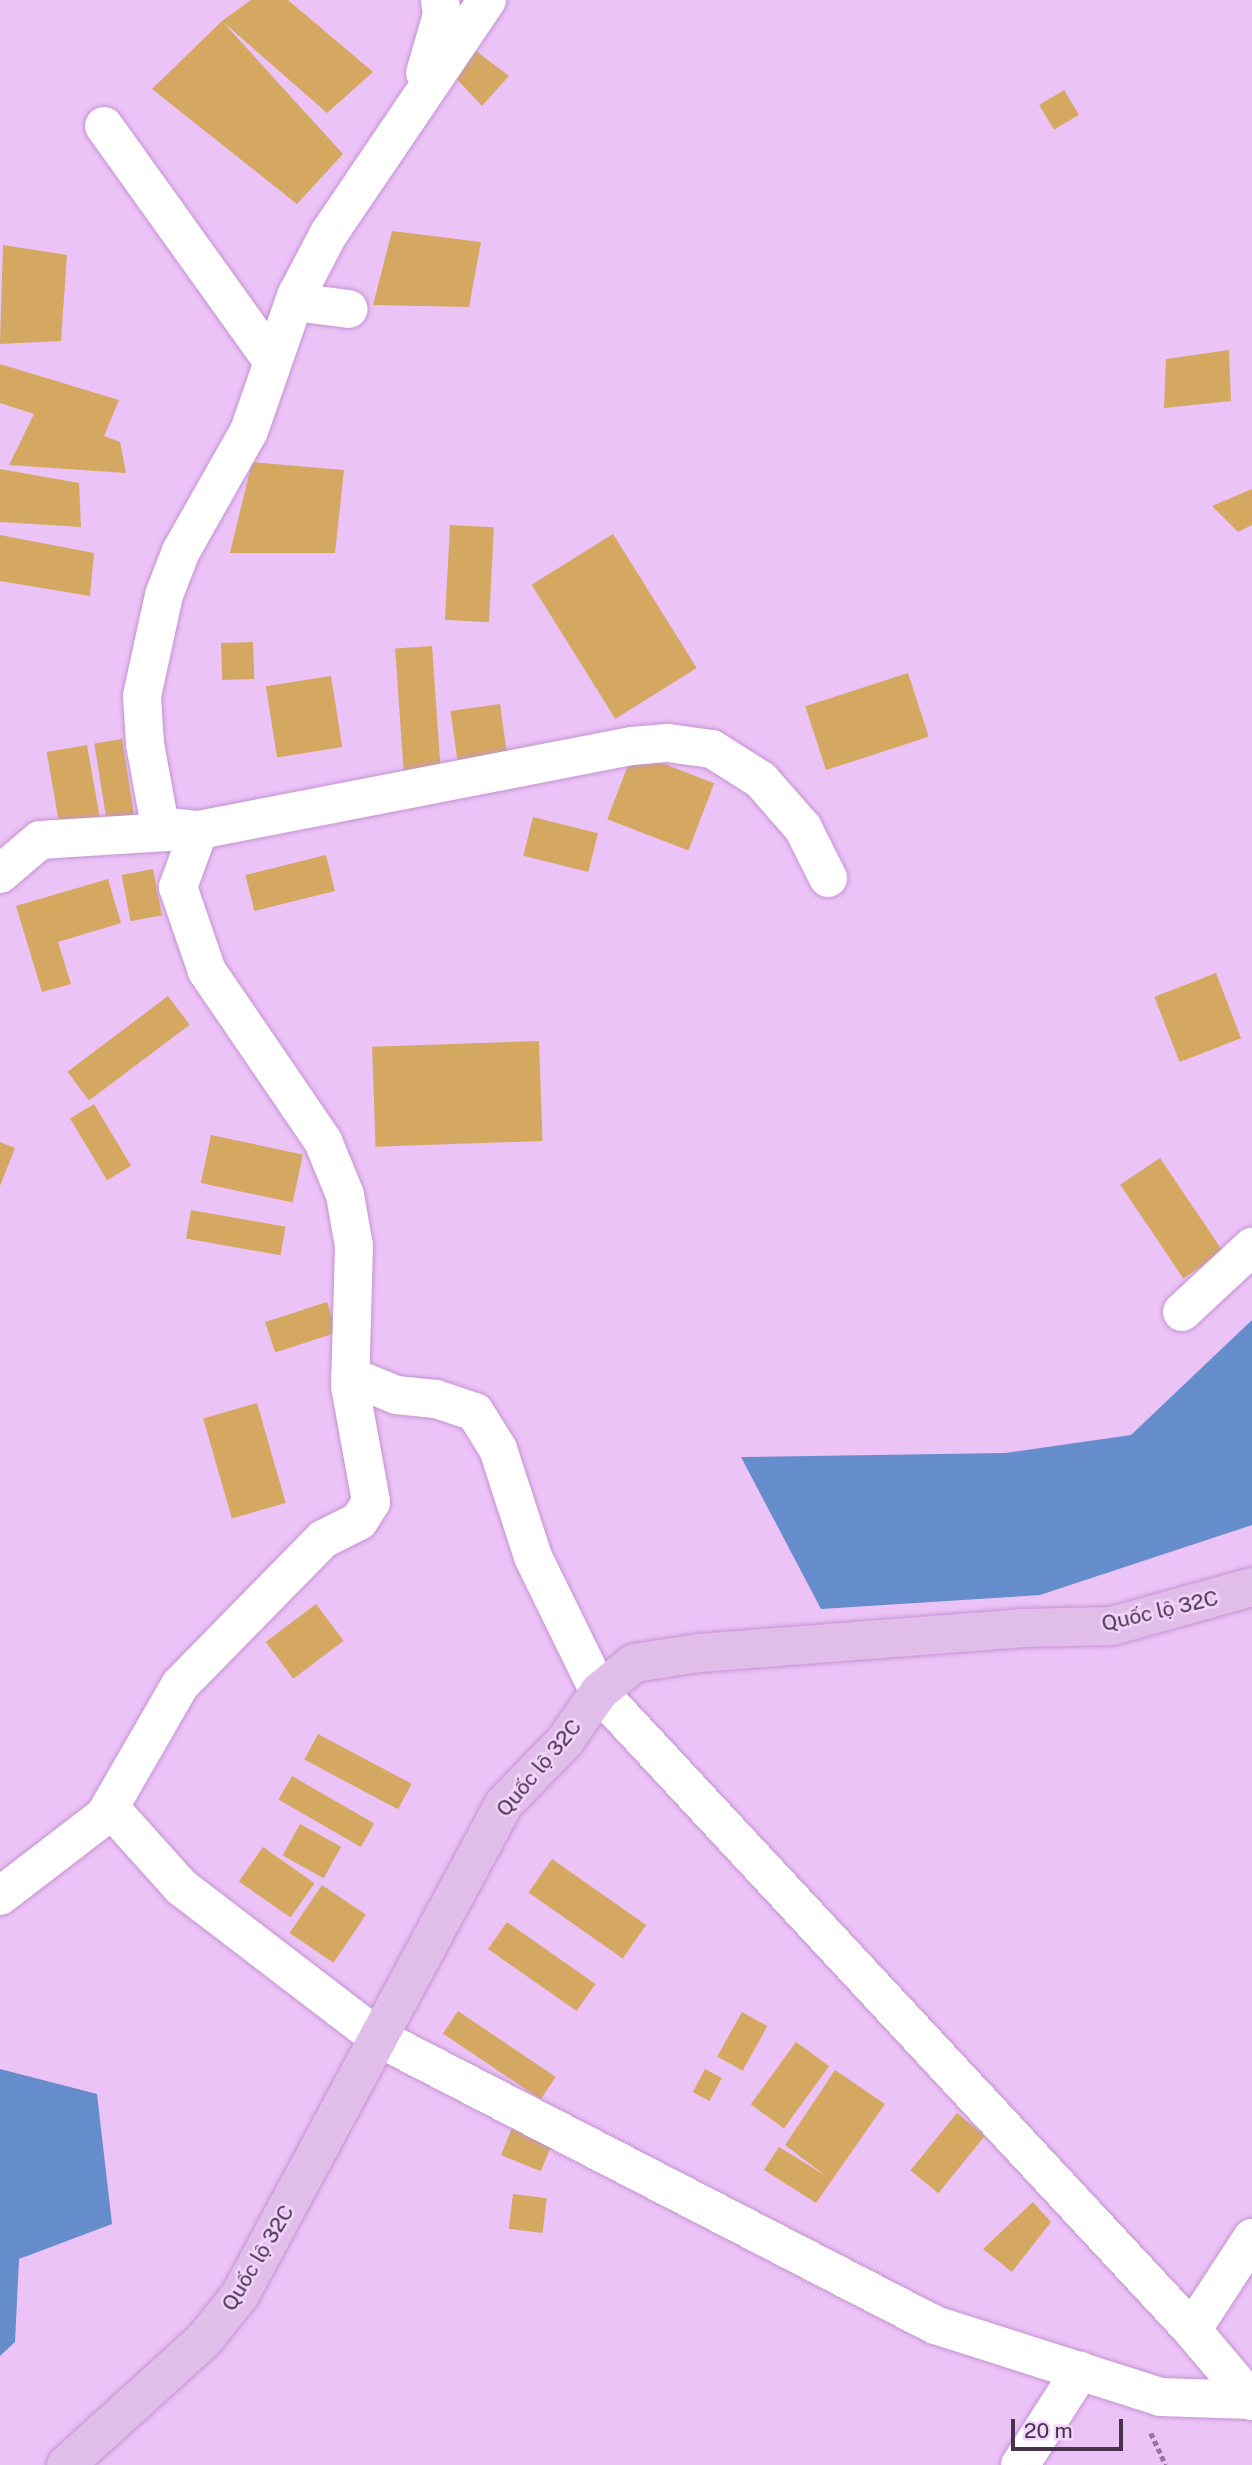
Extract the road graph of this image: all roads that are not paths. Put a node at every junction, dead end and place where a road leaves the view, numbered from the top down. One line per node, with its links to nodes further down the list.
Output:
1 (440, 0): 3 (street)
2 (487, 0): 3 (street)
3 (416, 105): 5 (street)
4 (104, 126): 7 (street)
5 (294, 302): 6 (street); 7 (street)
6 (349, 309)
7 (272, 361): 8 (street)
8 (199, 830): 9 (street); 10 (street); 13 (street)
9 (0, 874)
10 (828, 878)
11 (1252, 1247): 12 (street)
12 (1182, 1312)
13 (350, 1376): 15 (street); 16 (street)
14 (1252, 1587): 15 (main road, Quốc lộ 32C)
15 (599, 1692): 18 (main road, Quốc lộ 32C); 20 (street)
16 (112, 1810): 17 (street); 18 (street)
17 (0, 1896)
18 (377, 2037): 21 (street); 23 (main road, Quốc lộ 32C)
19 (1252, 2238): 20 (street)
20 (1192, 2330): 22 (street)
21 (1080, 2371): 22 (street); 24 (street)
22 (1251, 2401)
23 (66, 2465)
24 (1020, 2465)

